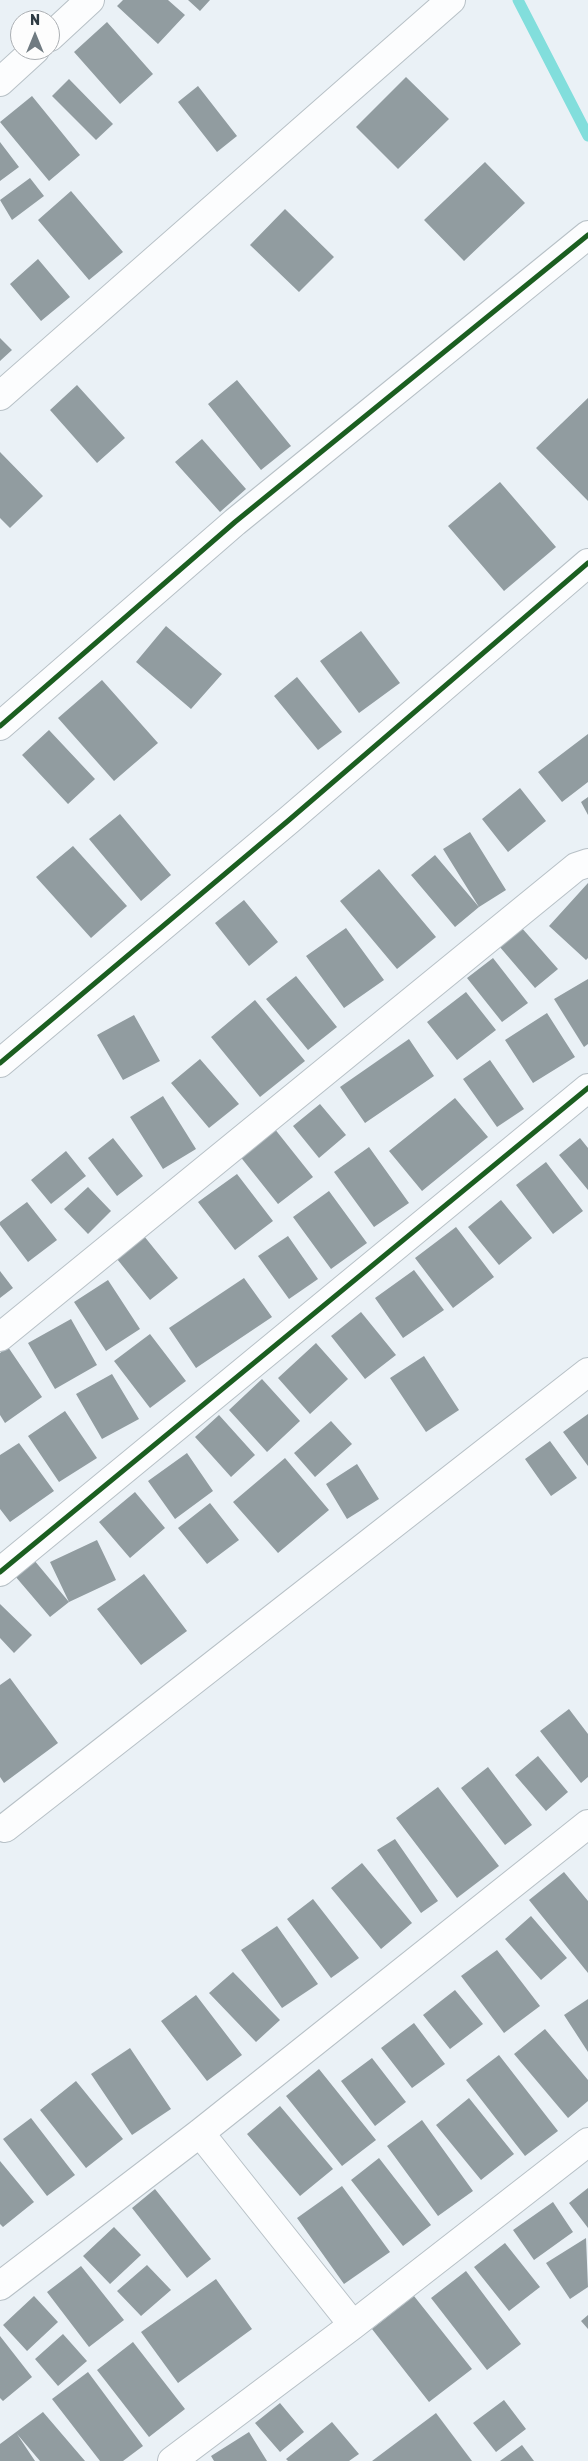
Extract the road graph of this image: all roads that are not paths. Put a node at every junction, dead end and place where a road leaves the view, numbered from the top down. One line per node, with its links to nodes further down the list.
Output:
1 (90, 0): 3 (street)
2 (450, 0): 7 (street)
3 (60, 28)
4 (24, 60): 5 (street)
5 (0, 82)
6 (588, 235): 9 (street)
7 (0, 396)
8 (588, 563): 11 (street)
9 (0, 726)
10 (588, 863): 13 (street)
11 (0, 1063)
12 (588, 1088): 15 (street)
13 (0, 1336)
14 (588, 1372): 17 (street)
15 (0, 1572)
16 (588, 1824): 18 (street)
17 (5, 1828)
18 (200, 2133): 20 (street); 21 (street)
19 (588, 2142): 21 (street)
20 (0, 2286)
21 (354, 2325): 22 (street)
22 (172, 2461)

